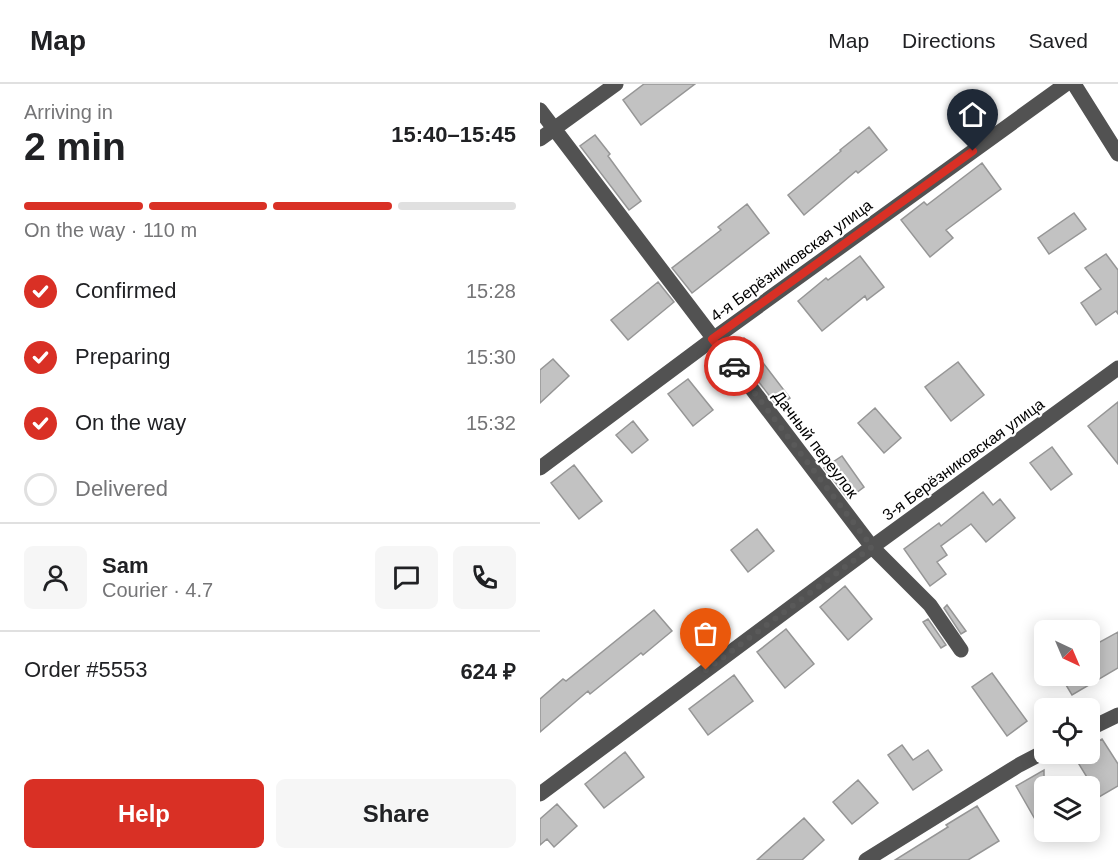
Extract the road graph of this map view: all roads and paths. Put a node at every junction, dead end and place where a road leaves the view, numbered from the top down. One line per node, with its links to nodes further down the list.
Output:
1 (616, 84): 5 (street)
2 (1066, 84): 8 (street, 4-я Берёзниковская улица)
3 (1074, 84): 7 (street)
4 (540, 110): 5 (street, Дачный переулок)
5 (553, 129): 6 (street); 8 (street, Дачный переулок)
6 (540, 139)
7 (1118, 154)
8 (712, 339): 10 (street, 4-я Берёзниковская улица); 11 (street, Дачный переулок)
9 (1118, 368): 11 (street, 3-я Берёзниковская улица)
10 (540, 468)
11 (872, 547): 12 (street, Дачный переулок); 16 (street, 3-я Берёзниковская улица)
12 (960, 650)
13 (1118, 715): 14 (street)
14 (1100, 724)
15 (1034, 757): 17 (street)
16 (540, 794)
17 (866, 860)

